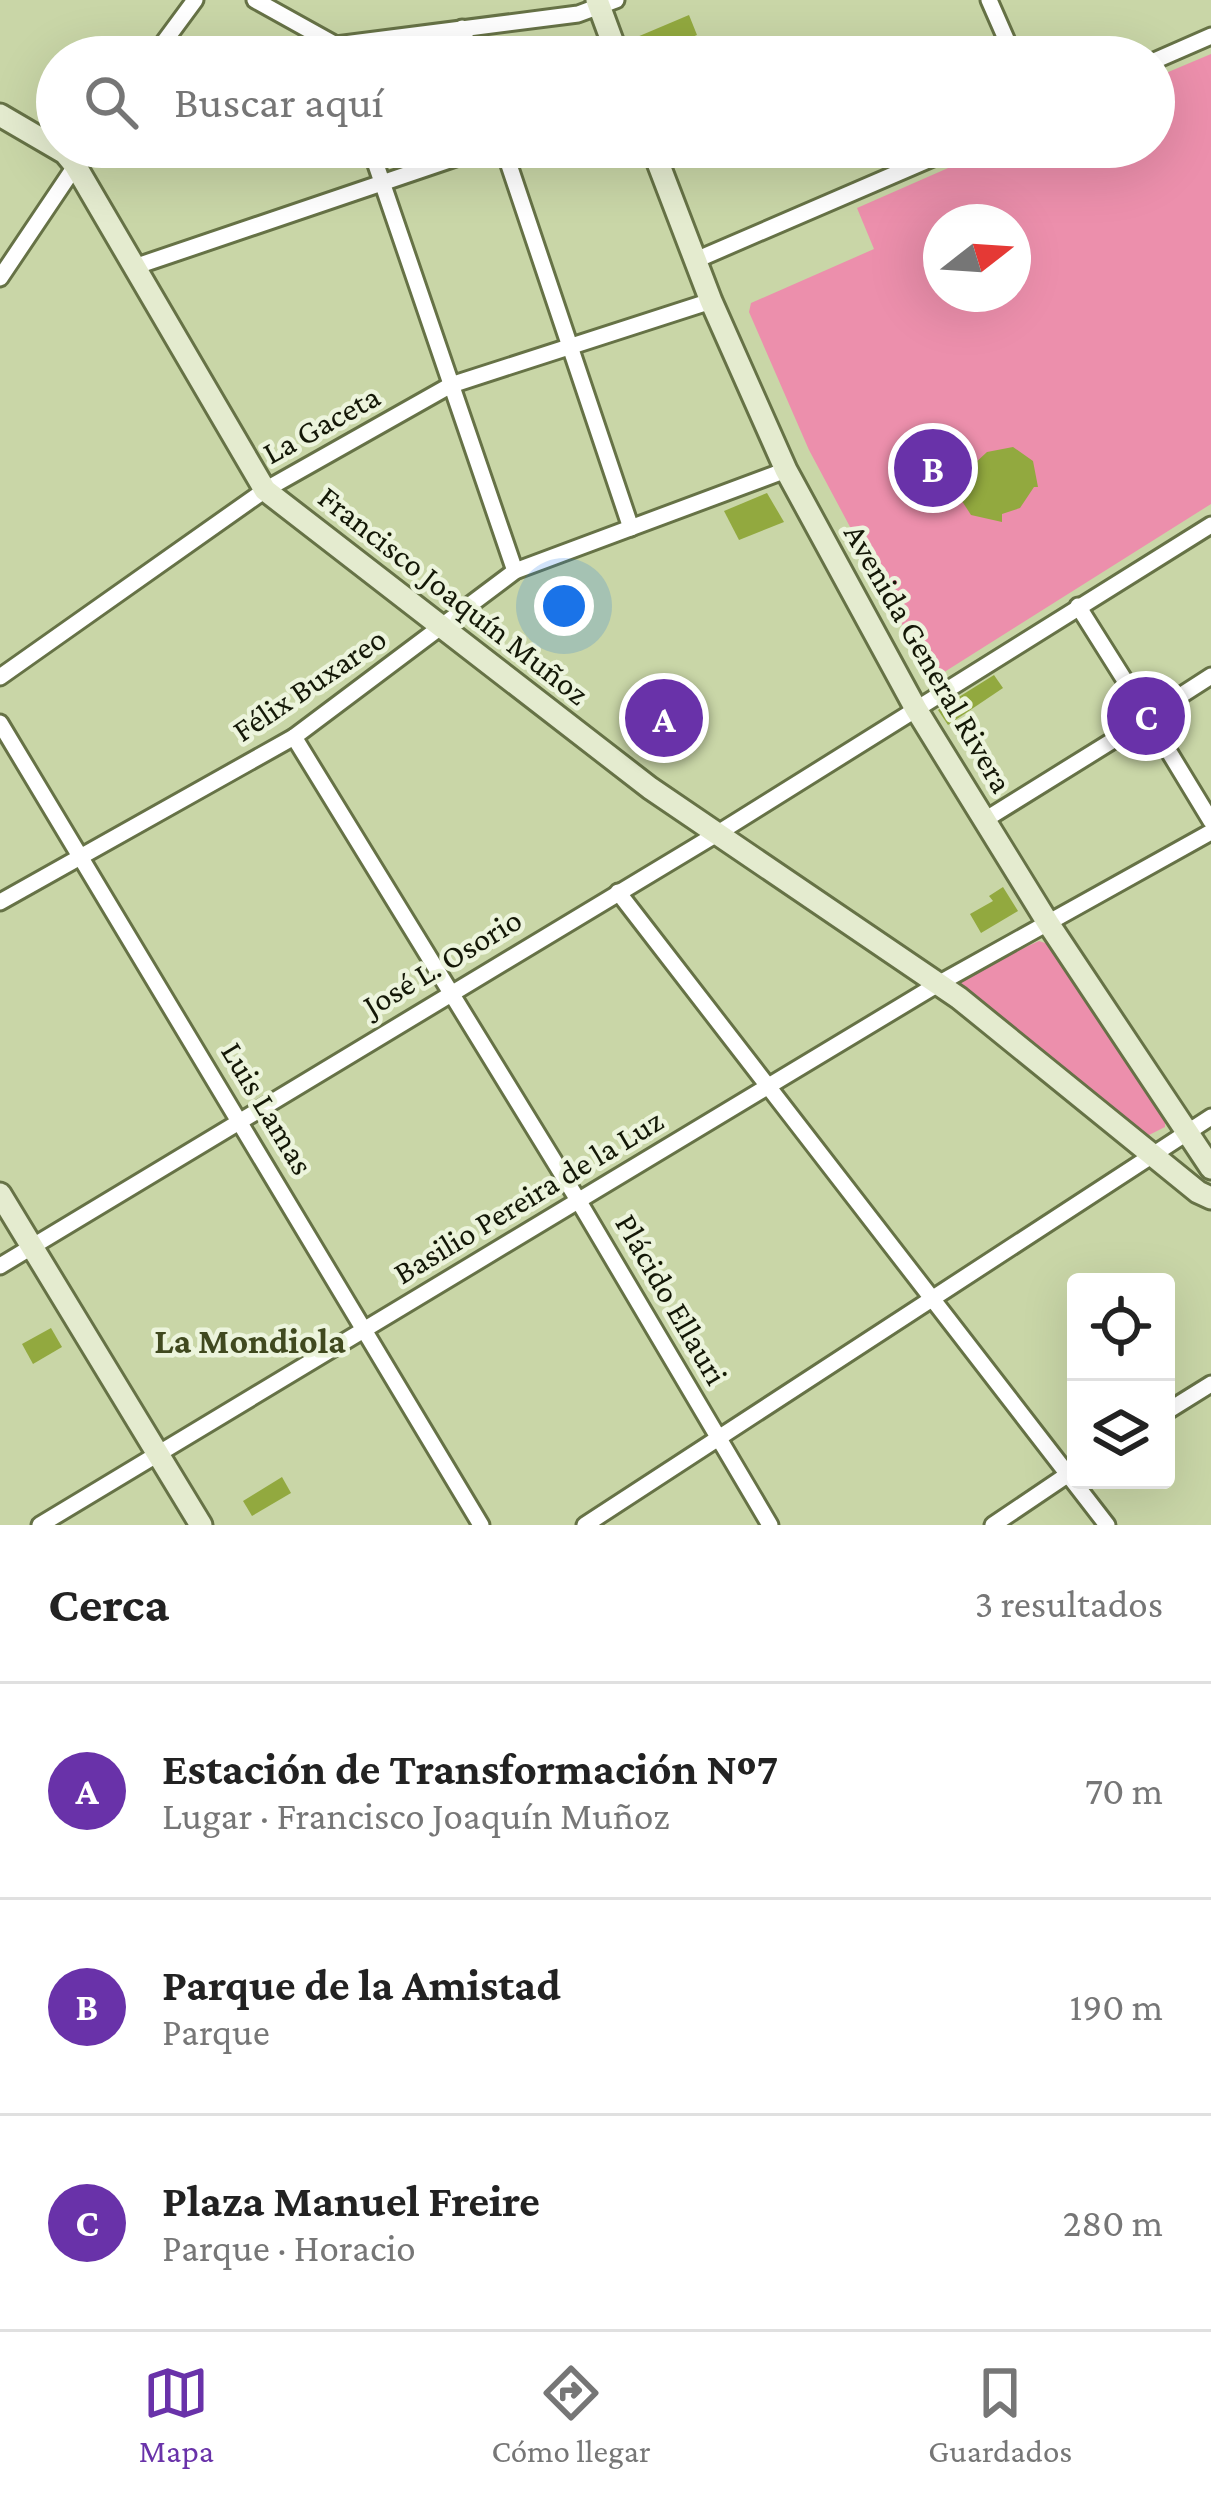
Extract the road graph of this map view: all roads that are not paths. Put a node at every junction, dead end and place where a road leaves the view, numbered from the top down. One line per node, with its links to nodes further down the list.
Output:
1 (195, 0): 6 (street)
2 (988, 0): 11 (street)
3 (262, 2): 7 (street)
4 (604, 2): 5 (street); 10 (street)
5 (462, 28): 8 (street); 9 (street)
6 (168, 36)
7 (315, 36)
8 (419, 36)
9 (465, 36)
10 (613, 36)
11 (1004, 36)
12 (1211, 36): 13 (street)
13 (1175, 52)
14 (0, 115): 15 (street, Francisco Joaquín Muñoz)
15 (36, 136)
16 (74, 168): 26 (street)
17 (88, 168): 25 (street, Francisco Joaquín Muñoz)
18 (377, 168): 23 (street)
19 (428, 168): 23 (street)
20 (509, 168): 28 (street)
21 (660, 168): 24 (street, Avenida General Rivera)
22 (909, 168): 24 (street)
23 (383, 184): 25 (street); 29 (street)
24 (696, 260): 27 (street, Avenida General Rivera)
25 (137, 266): 31 (street, Francisco Joaquín Muñoz)
26 (0, 278)
27 (711, 301): 28 (street, La Gaceta); 30 (street, Avenida General Rivera)
28 (570, 346): 29 (street, La Gaceta); 33 (street)
29 (451, 386): 31 (street, La Gaceta); 34 (street)
30 (786, 470): 33 (street, Félix Buxareo); 40 (street, Avenida General Rivera)
31 (266, 490): 36 (street, Francisco Joaquín Muñoz); 38 (street, La Gaceta)
32 (1211, 525): 35 (street, José L. Osorio)
33 (631, 528): 34 (street, Félix Buxareo)
34 (515, 571): 36 (street, Félix Buxareo)
35 (1078, 606): 39 (street); 40 (street, José L. Osorio)
36 (441, 628): 44 (street, Félix Buxareo); 49 (street, Francisco Joaquín Muñoz)
37 (1211, 676): 41 (street)
38 (0, 677)
39 (1134, 695): 41 (street); 43 (street)
40 (916, 709): 46 (street, Avenida General Rivera); 49 (street, José L. Osorio)
41 (1169, 710): 45 (street)
42 (0, 723): 50 (street, Luis Lamas)
43 (1128, 730): 45 (street); 46 (street)
44 (294, 737): 50 (street, Félix Buxareo); 55 (street, Plácido Ellauri)
45 (1160, 737): 47 (street)
46 (983, 820): 53 (street, Avenida General Rivera)
47 (1211, 821)
48 (1211, 832): 53 (street, Basilio Pereira de la Luz)
49 (715, 835): 51 (street, José L. Osorio); 54 (street, Francisco Joaquín Muñoz)
50 (80, 856): 52 (street, Félix Buxareo); 58 (street, Luis Lamas)
51 (618, 892): 55 (street, José L. Osorio); 56 (street)
52 (0, 902)
53 (1048, 922): 54 (street, Basilio Pereira de la Luz); 59 (street, Avenida General Rivera)
54 (938, 984): 56 (street, Basilio Pereira de la Luz); 60 (street, Francisco Joaquín Muñoz)
55 (450, 992): 58 (street, José L. Osorio); 64 (street, Plácido Ellauri)
56 (768, 1087): 64 (street, Basilio Pereira de la Luz); 67 (street)
57 (1211, 1117): 59 (street)
58 (240, 1119): 65 (street, José L. Osorio); 68 (street, Luis Lamas)
59 (1188, 1132): 60 (street); 61 (street, Avenida General Rivera)
60 (1154, 1153): 63 (street, Francisco Joaquín Muñoz); 67 (street)
61 (1211, 1168)
62 (0, 1194): 65 (street)
63 (1211, 1198)
64 (578, 1200): 68 (street, Basilio Pereira de la Luz); 71 (street, Plácido Ellauri)
65 (32, 1246): 66 (street, José L. Osorio); 72 (street)
66 (0, 1266)
67 (931, 1299): 71 (street); 73 (street)
68 (364, 1330): 72 (street, Basilio Pereira de la Luz); 78 (street, Luis Lamas)
69 (1211, 1384): 70 (street)
70 (1175, 1406)
71 (718, 1438): 79 (street); 80 (street, Plácido Ellauri)
72 (158, 1454): 76 (street, Basilio Pereira de la Luz); 77 (street)
73 (1067, 1465)
74 (1067, 1476): 81 (street)
75 (1084, 1489): 82 (street)
76 (40, 1525)
77 (201, 1525)
78 (481, 1525)
79 (585, 1525)
80 (770, 1525)
81 (993, 1525)
82 (1107, 1525)

